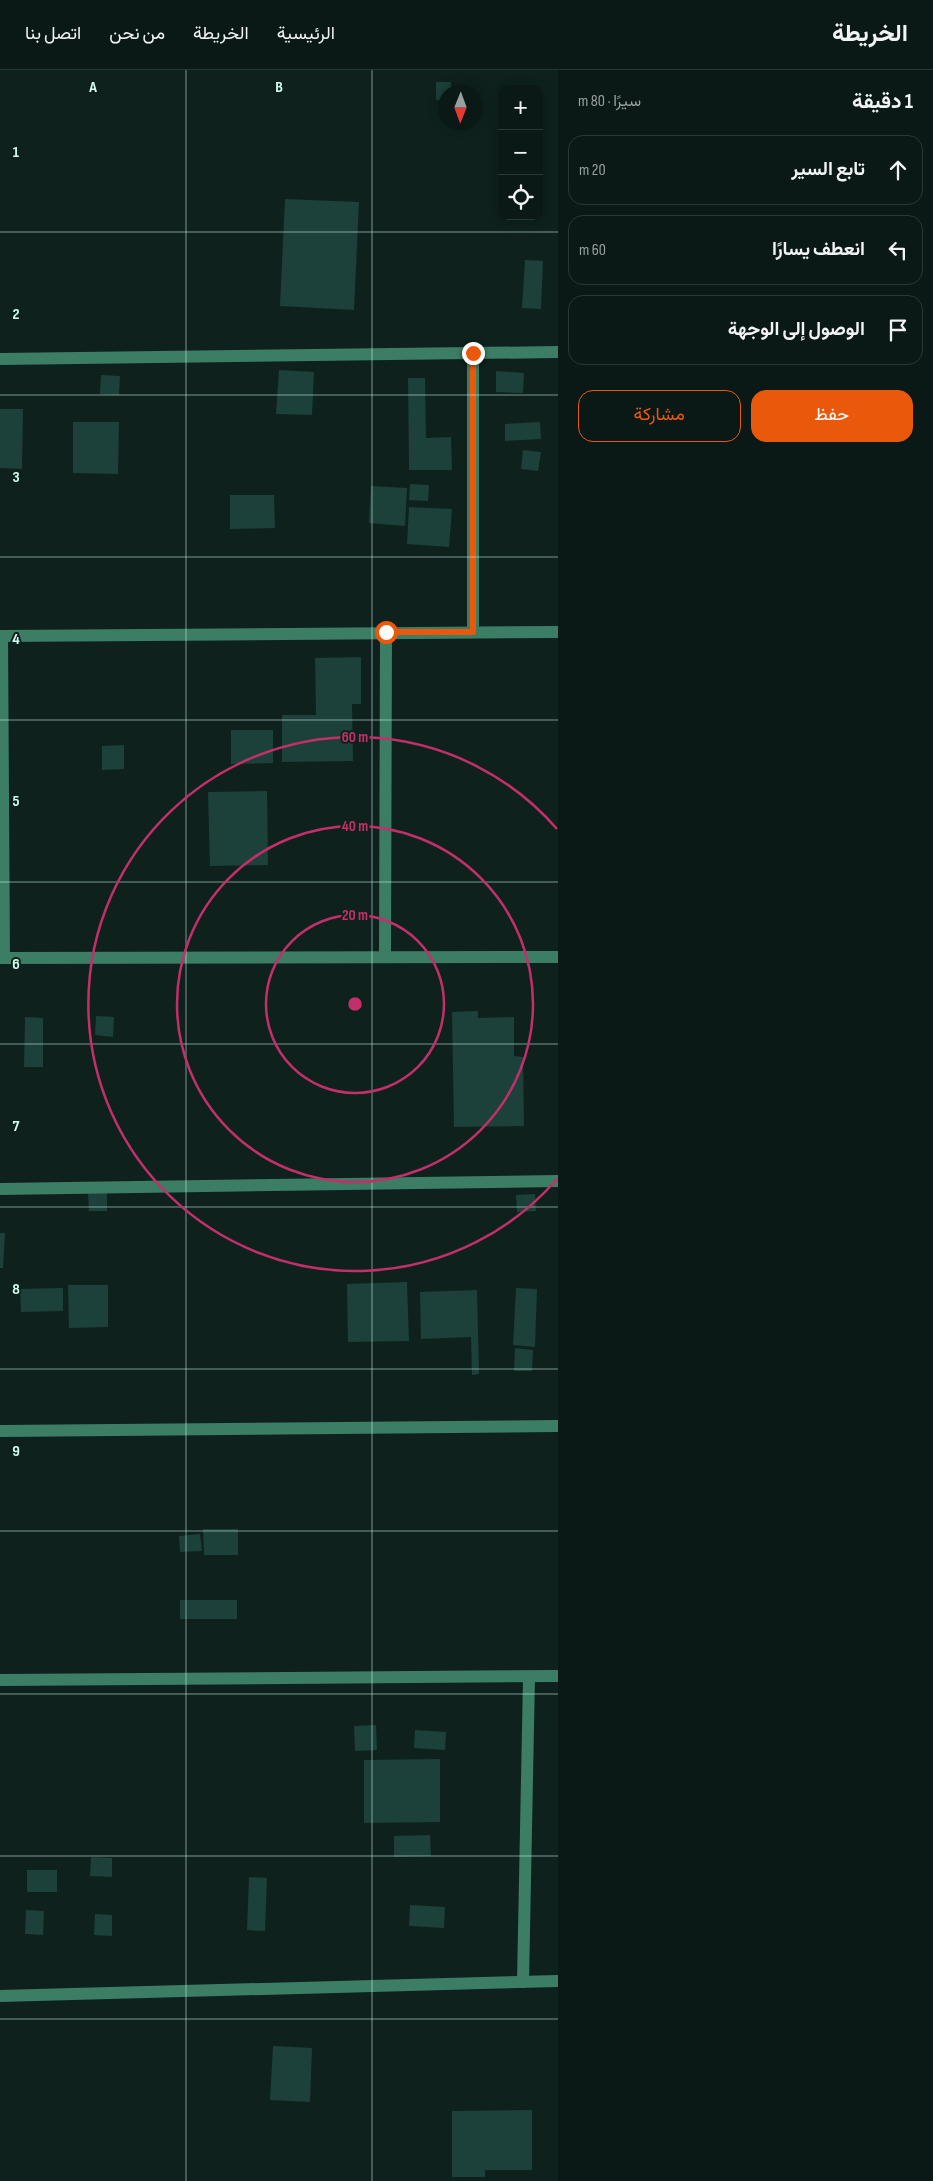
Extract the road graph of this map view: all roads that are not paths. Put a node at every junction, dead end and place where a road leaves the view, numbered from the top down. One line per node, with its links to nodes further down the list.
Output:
1 (558, 352): 2 (street)
2 (473, 353): 3 (street); 5 (street)
3 (0, 360)
4 (386, 632): 5 (street); 7 (street); 9 (street)
5 (473, 632): 6 (street)
6 (558, 632)
7 (1, 636): 10 (street)
8 (558, 956): 9 (street)
9 (385, 957): 10 (street)
10 (2, 958)
11 (558, 1181): 12 (street)
12 (0, 1189)
13 (558, 1426): 14 (street)
14 (0, 1431)
15 (529, 1676): 16 (street); 17 (street); 19 (street)
16 (558, 1676)
17 (0, 1680)
18 (558, 1981): 19 (street)
19 (523, 1982): 20 (street)
20 (0, 1996)

